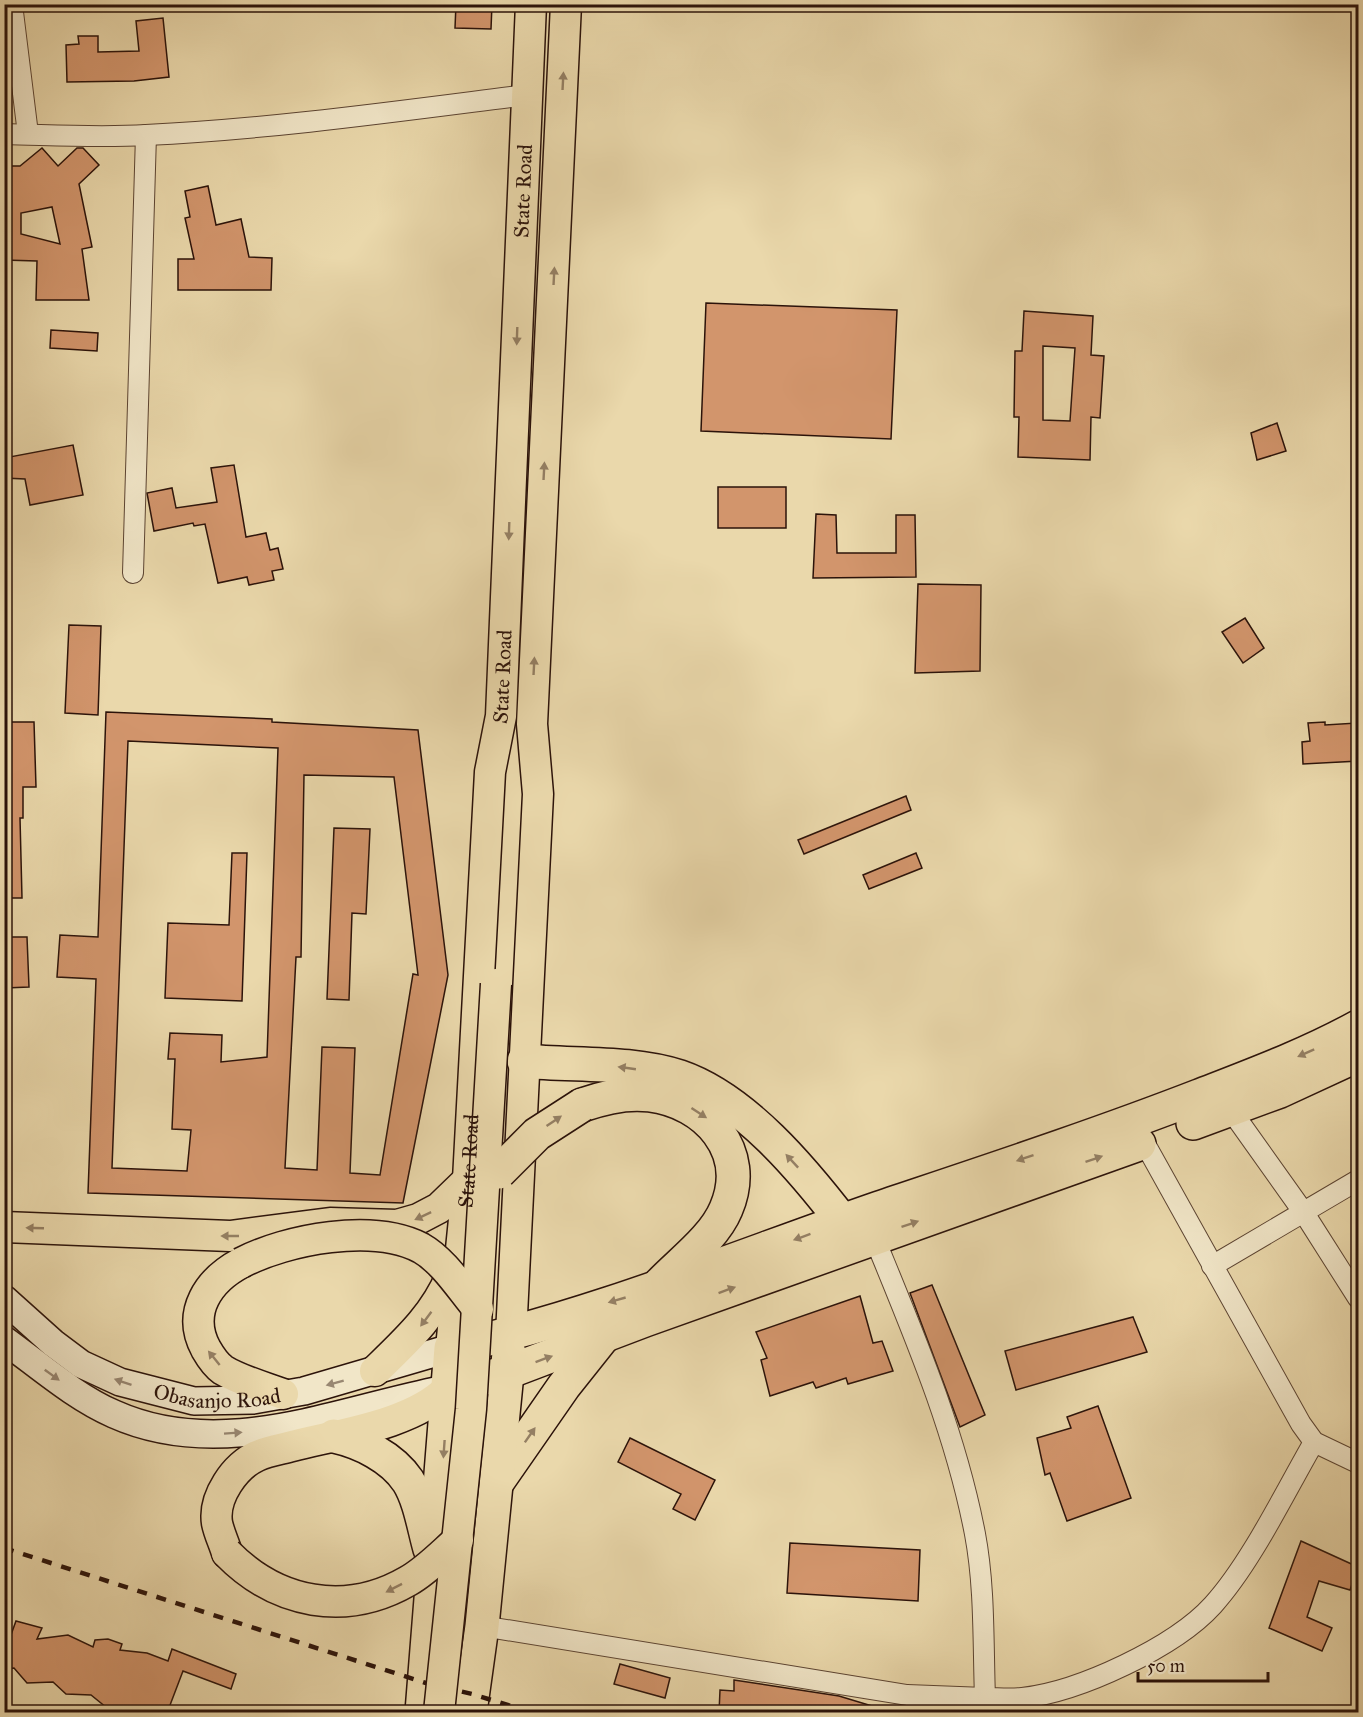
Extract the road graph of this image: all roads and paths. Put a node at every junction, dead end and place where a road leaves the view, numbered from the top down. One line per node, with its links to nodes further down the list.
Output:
1 (12, 4): 6 (street)
2 (531, 4): 4 (main road, State Road)
3 (566, 4): 10 (main road, State Road, one-way to 3)
4 (527, 95): 7 (street); 9 (main road, State Road, one-way to 9)
5 (4, 134): 6 (street)
6 (28, 134): 7 (street)
7 (146, 135): 8 (street)
8 (133, 573)
9 (501, 716): 11 (main road); 18 (main road, State Road)
10 (532, 724): 11 (main road); 14 (main road, State Road)
11 (503, 985): 17 (main road); 29 (main road, bridge)
12 (1359, 1027): 21 (highway, one-way to 21)
13 (1359, 1055): 15 (highway)
14 (524, 1061): 21 (highway, one-way to 14); 30 (main road, State Road)
15 (1230, 1109): 16 (highway); 20 (street)
16 (1144, 1142): 23 (highway, one-way to 16); 25 (street)
17 (499, 1172): 26 (highway, one-way to 26, bridge); 48 (main road)
18 (468, 1180): 22 (main road, one-way to 22); 24 (main road, State Road)
19 (1359, 1180): 20 (street)
20 (1304, 1213): 25 (street); 27 (street)
21 (843, 1222): 26 (highway, one-way to 26)
22 (4, 1227)
23 (874, 1237): 31 (highway, one-way to 23); 45 (street)
24 (461, 1248): 33 (main road, State Road); 34 (main road, one-way to 34)
25 (1212, 1266): 39 (street)
26 (654, 1290): 30 (highway, one-way to 30)
27 (1359, 1298)
28 (4, 1299): 37 (main road, Obasanjo Road, one-way to 28)
29 (478, 1309): 37 (main road, one-way to 29, bridge); 42 (main road, bridge)
30 (511, 1335): 33 (highway); 35 (highway)
31 (603, 1337): 35 (highway, one-way to 31); 41 (highway, one-way to 31)
32 (4, 1340): 36 (main road, Obasanjo Road, one-way to 36)
33 (452, 1348): 34 (main road, Obasanjo Road); 36 (highway)
34 (375, 1371): 37 (main road, Obasanjo Road, one-way to 37)
35 (508, 1372): 36 (highway); 41 (highway)
36 (448, 1388): 38 (main road); 43 (highway, one-way to 43)
37 (283, 1394)
38 (334, 1436): 42 (main road, one-way to 38, bridge); 43 (highway)
39 (1314, 1442): 40 (street); 45 (street)
40 (1359, 1464)
41 (497, 1483): 44 (highway)
42 (458, 1540): 47 (main road, bridge)
43 (435, 1570): 46 (highway)
44 (482, 1626): 45 (street); 49 (highway)
45 (985, 1698)
46 (422, 1713)
47 (439, 1713)
48 (454, 1713)
49 (471, 1713)

